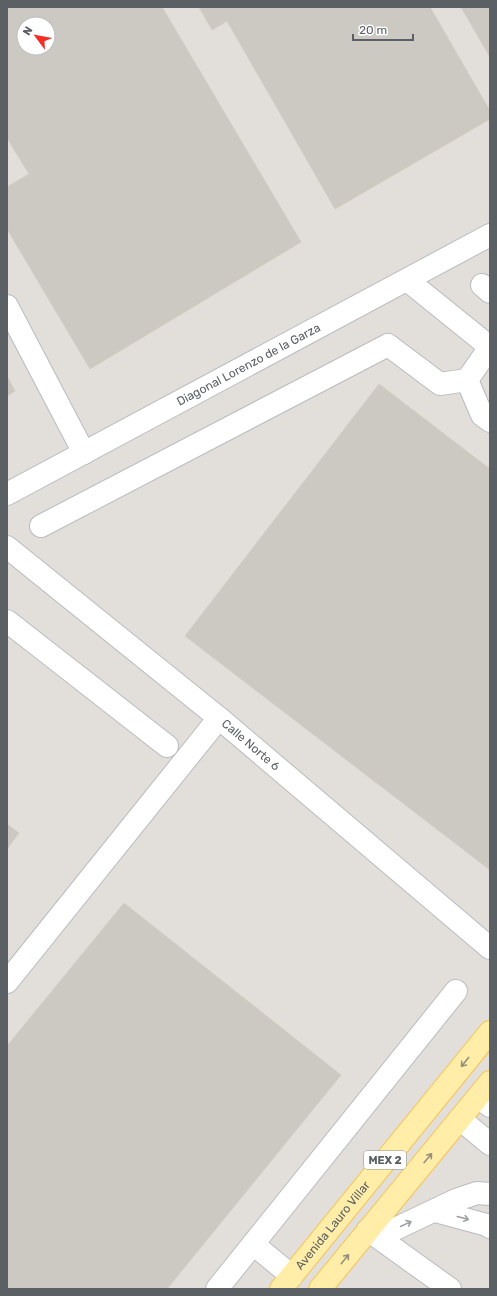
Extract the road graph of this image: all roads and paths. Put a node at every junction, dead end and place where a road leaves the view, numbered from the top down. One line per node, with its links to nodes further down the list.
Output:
1 (490, 235): 2 (street, Diagonal Lorenzo de la Garza)
2 (407, 280): 4 (street); 7 (street, Diagonal Lorenzo de la Garza)
3 (7, 306): 7 (street)
4 (490, 347): 5 (street)
5 (467, 380): 6 (street); 9 (street)
6 (490, 421)
7 (84, 453): 8 (street, Diagonal Lorenzo de la Garza)
8 (7, 494)
9 (41, 526)
10 (7, 547): 12 (street, Calle Norte 6)
11 (7, 621): 13 (street)
12 (219, 718): 14 (street, Calle Norte 6); 15 (street)
13 (167, 746)
14 (490, 948)
15 (7, 982)
16 (456, 992): 26 (street)
17 (490, 1032): 22 (main road, Avenida Lauro Villar / MEX 2, one-way to 22)
18 (486, 1095): 19 (main road, MEX 2)
19 (460, 1119): 20 (street); 25 (main road, MEX 2, one-way to 19)
20 (490, 1144)
21 (490, 1194): 23 (street)
22 (344, 1211): 25 (main road); 27 (main road, Avenida Lauro Villar / MEX 2)
23 (435, 1211): 24 (street, one-way to 24); 25 (street, one-way to 23)
24 (490, 1227)
25 (368, 1230): 29 (main road, MEX 2, one-way to 25); 30 (street)
26 (253, 1244): 27 (street); 28 (street)
27 (287, 1283)
28 (218, 1289)
29 (320, 1289)
30 (450, 1289)

